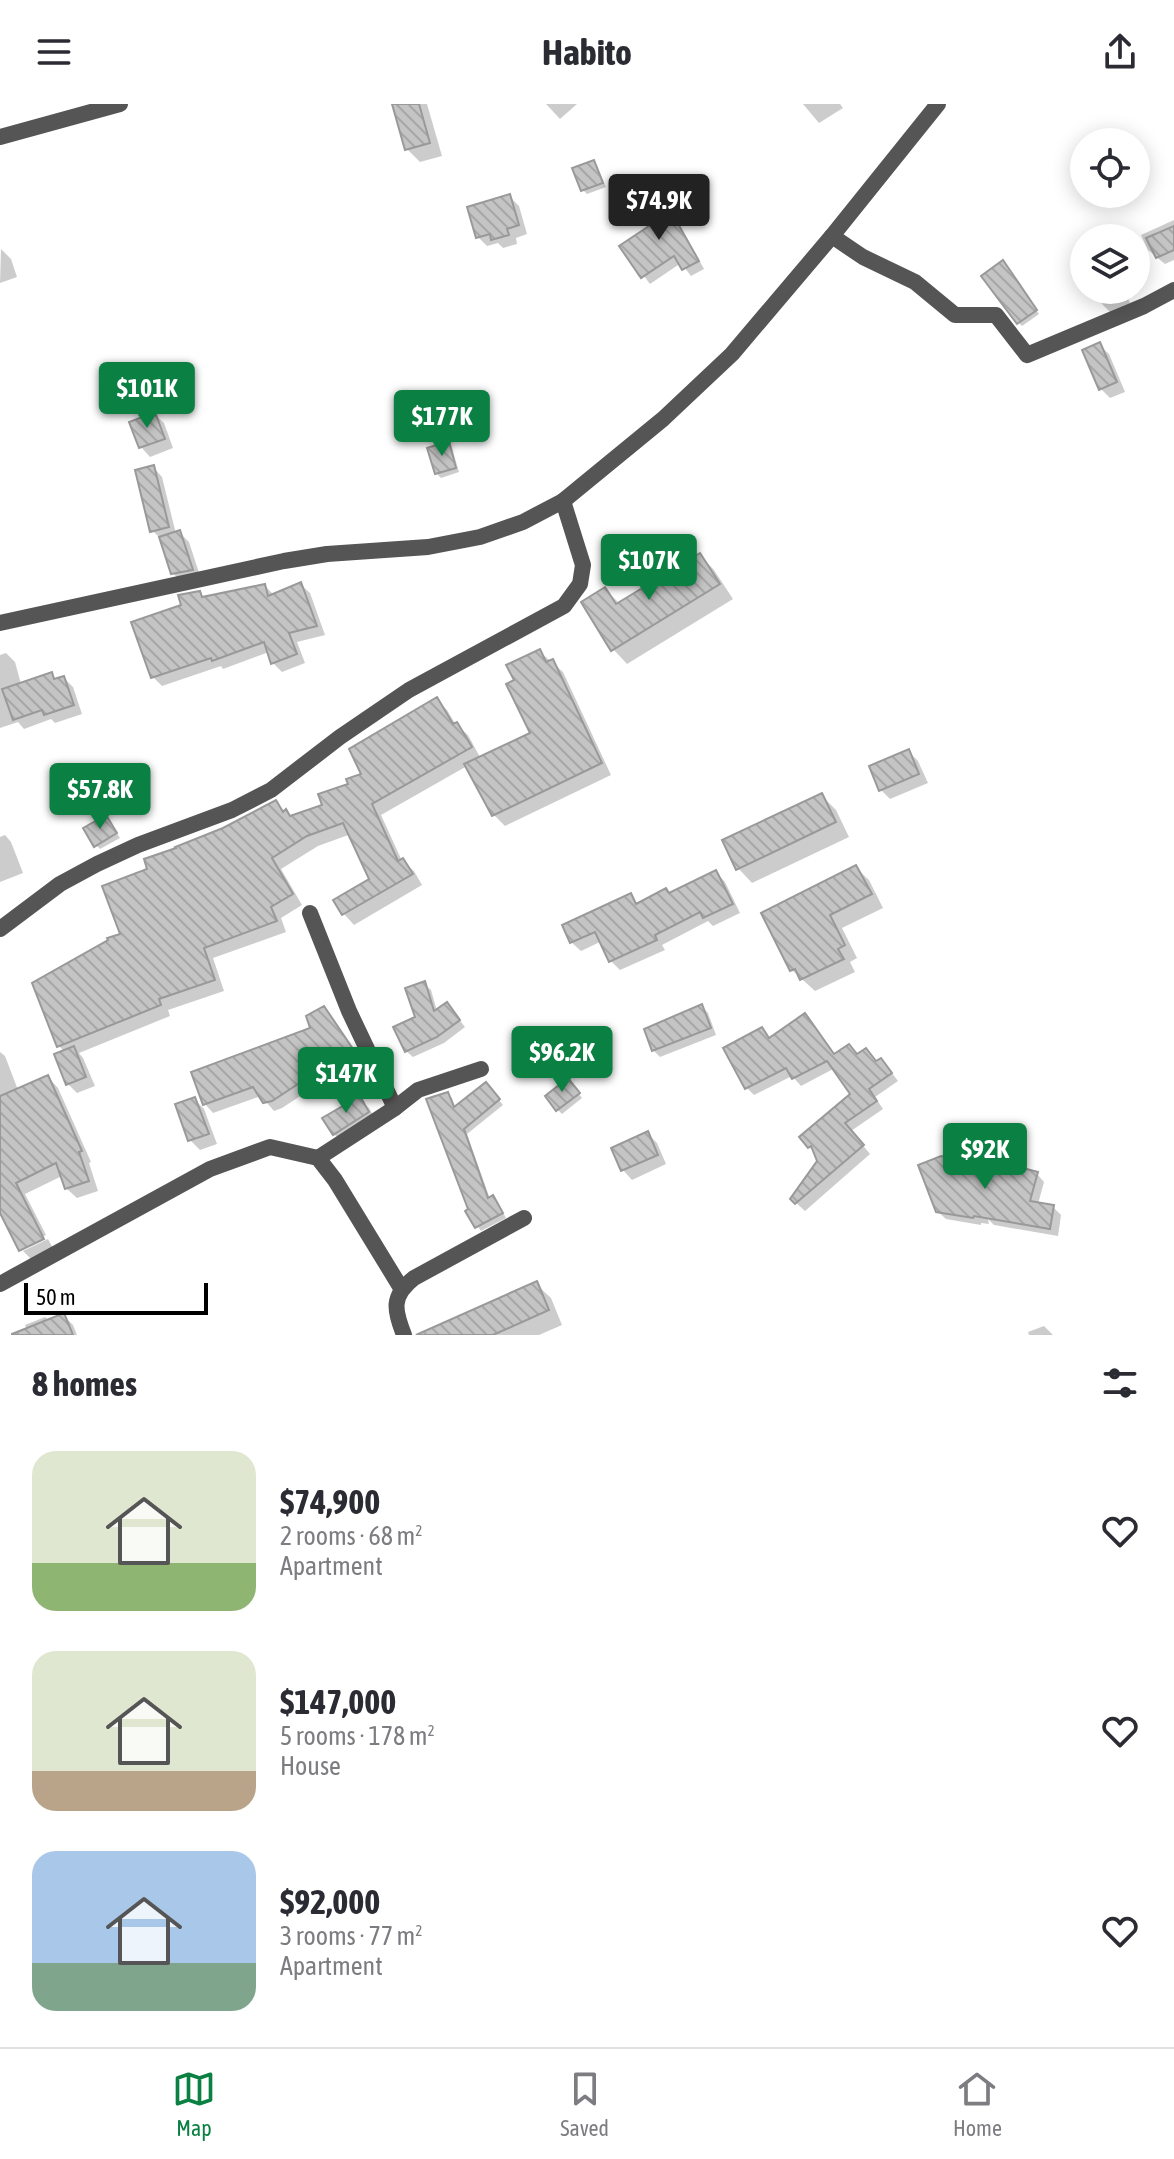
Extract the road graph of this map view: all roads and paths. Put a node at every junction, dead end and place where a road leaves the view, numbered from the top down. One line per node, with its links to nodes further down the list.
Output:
1 (120, 104): 3 (street)
2 (938, 104): 4 (street)
3 (0, 137)
4 (832, 236): 5 (street); 6 (street)
5 (1174, 290)
6 (563, 501): 7 (street); 9 (street)
7 (0, 623)
8 (310, 913): 11 (street)
9 (0, 929)
10 (481, 1069): 11 (street)
11 (395, 1108): 12 (street)
12 (318, 1158): 14 (street); 15 (street)
13 (524, 1218): 15 (street)
14 (0, 1284)
15 (401, 1288): 16 (street)
16 (404, 1335)

